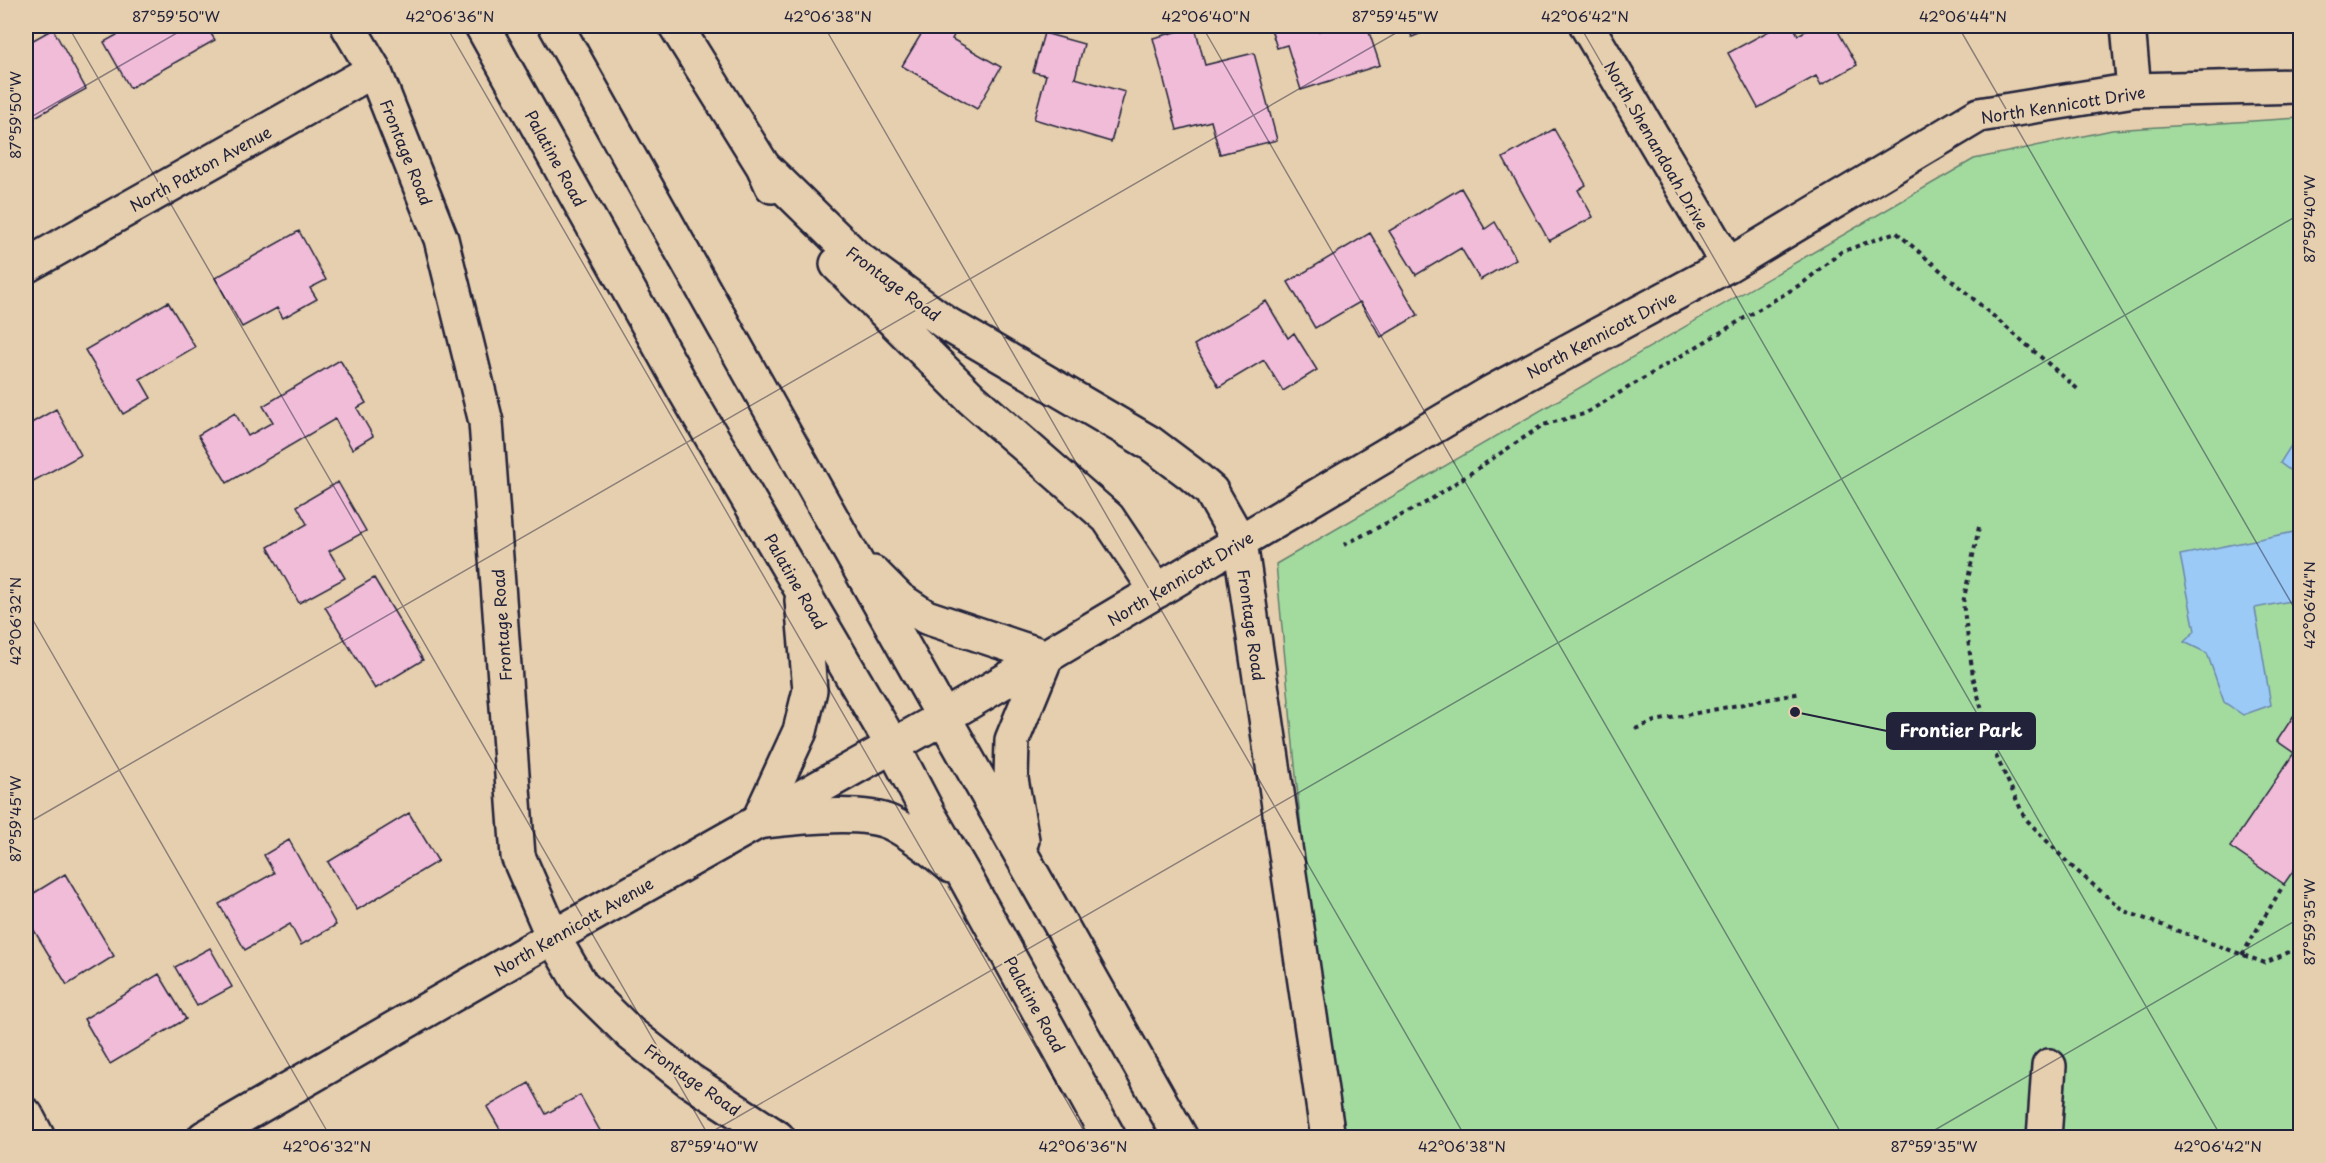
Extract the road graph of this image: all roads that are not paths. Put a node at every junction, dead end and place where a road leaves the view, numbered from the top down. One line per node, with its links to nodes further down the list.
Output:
1 (348, 26): 7 (main road, Frontage Road)
2 (482, 26): 15 (main road, Palatine Road)
3 (556, 26): 14 (main road)
4 (676, 26): 10 (main road, Frontage Road)
5 (1587, 26): 11 (main road, North Shenandoah Drive)
6 (2128, 26): 9 (main road)
7 (374, 70): 12 (main road, North Patton Avenue); 23 (main road, Frontage Road)
8 (2301, 86): 9 (main road, North Kennicott Drive)
9 (2134, 90): 11 (main road, North Kennicott Drive)
10 (762, 166): 13 (main road, Frontage Road); 16 (main road, Frontage Road)
11 (1728, 265): 13 (main road, North Kennicott Drive)
12 (26, 266)
13 (1240, 543): 16 (main road, North Kennicott Drive); 31 (main road, Frontage Road)
14 (850, 551): 17 (main road); 18 (main road)
15 (801, 588): 19 (main road, Palatine Road); 20 (main road)
16 (1157, 591): 17 (main road, North Kennicott Drive)
17 (1046, 657): 18 (main road, North Kennicott Drive); 21 (main road)
18 (944, 717): 19 (main road, North Kennicott Avenue); 21 (main road)
19 (893, 746): 20 (main road, North Kennicott Avenue); 22 (main road, Palatine Road)
20 (758, 822): 22 (main road); 23 (main road, North Kennicott Avenue)
21 (1026, 862): 30 (main road)
22 (965, 877): 29 (main road, Palatine Road)
23 (553, 937): 27 (main road, North Kennicott Avenue); 28 (main road, Frontage Road)
24 (2049, 1066): 32 (main road)
25 (26, 1115): 26 (main road)
26 (38, 1137)
27 (204, 1137)
28 (778, 1137)
29 (1108, 1137)
30 (1181, 1137)
31 (1328, 1137)
32 (2044, 1137)

